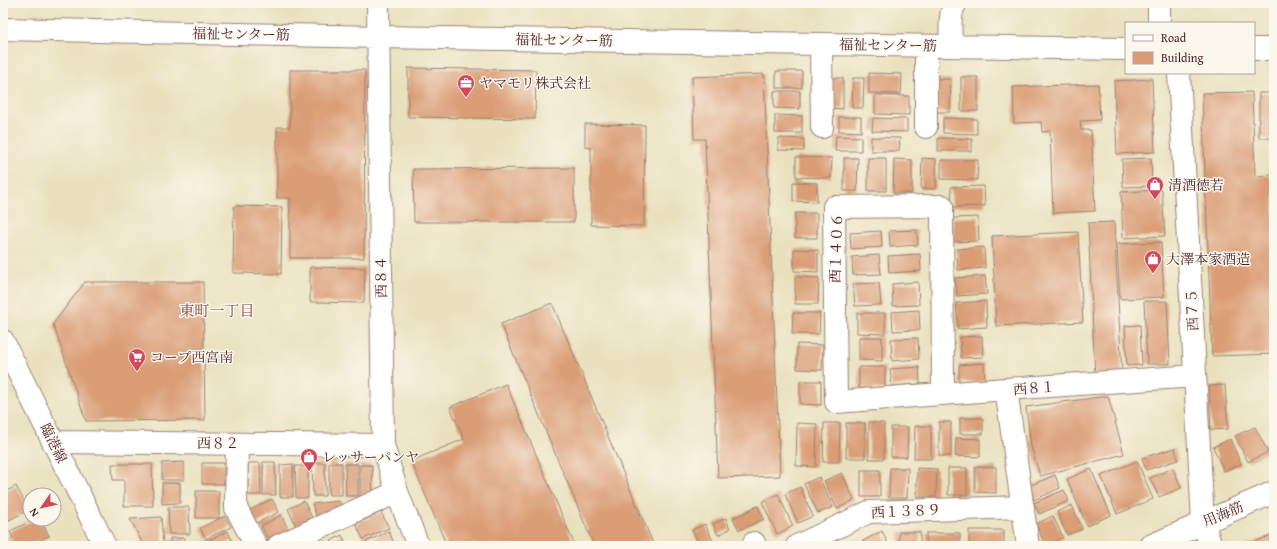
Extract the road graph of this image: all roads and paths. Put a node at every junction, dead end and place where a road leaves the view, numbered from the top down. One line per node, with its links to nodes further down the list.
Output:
1 (378, 3): 6 (street, 西８４)
2 (956, 3): 9 (street)
3 (1159, 3): 4 (street)
4 (1159, 22)
5 (3, 29): 6 (street, 福祉センター筋)
6 (379, 37): 7 (street, 福祉センター筋); 22 (street, 西８４)
7 (821, 44): 8 (street, 福祉センター筋); 14 (street)
8 (926, 46): 9 (street, 福祉センター筋); 15 (street)
9 (951, 46): 10 (street, 福祉センター筋)
10 (1125, 49)
11 (1255, 49): 12 (street)
12 (1274, 49)
13 (1179, 74): 17 (street, 西７５)
14 (822, 127)
15 (926, 127)
16 (3, 341): 20 (street, 臨港線)
17 (1196, 376): 18 (street, 西８１); 26 (street, 西７５)
18 (1006, 389): 19 (street, 西１４０６); 25 (street, 西８１)
19 (943, 394): 19 (street, 西１４０６)
20 (53, 442): 21 (street, 西８２); 27 (street, 臨港線)
21 (237, 444): 22 (street, 西８２); 28 (street)
22 (384, 445): 23 (street, 西８４)
23 (397, 492): 29 (street); 30 (street, 西８４)
24 (1274, 492): 26 (street, 用海筋)
25 (1023, 507): 31 (street, 西１３８９); 32 (street, 西８１)
26 (1203, 523): 33 (street, 用海筋); 34 (street, 西７５)
27 (105, 546)
28 (256, 546)
29 (278, 546)
30 (418, 546)
31 (797, 546)
32 (1028, 546)
33 (1150, 546)
34 (1212, 546)

